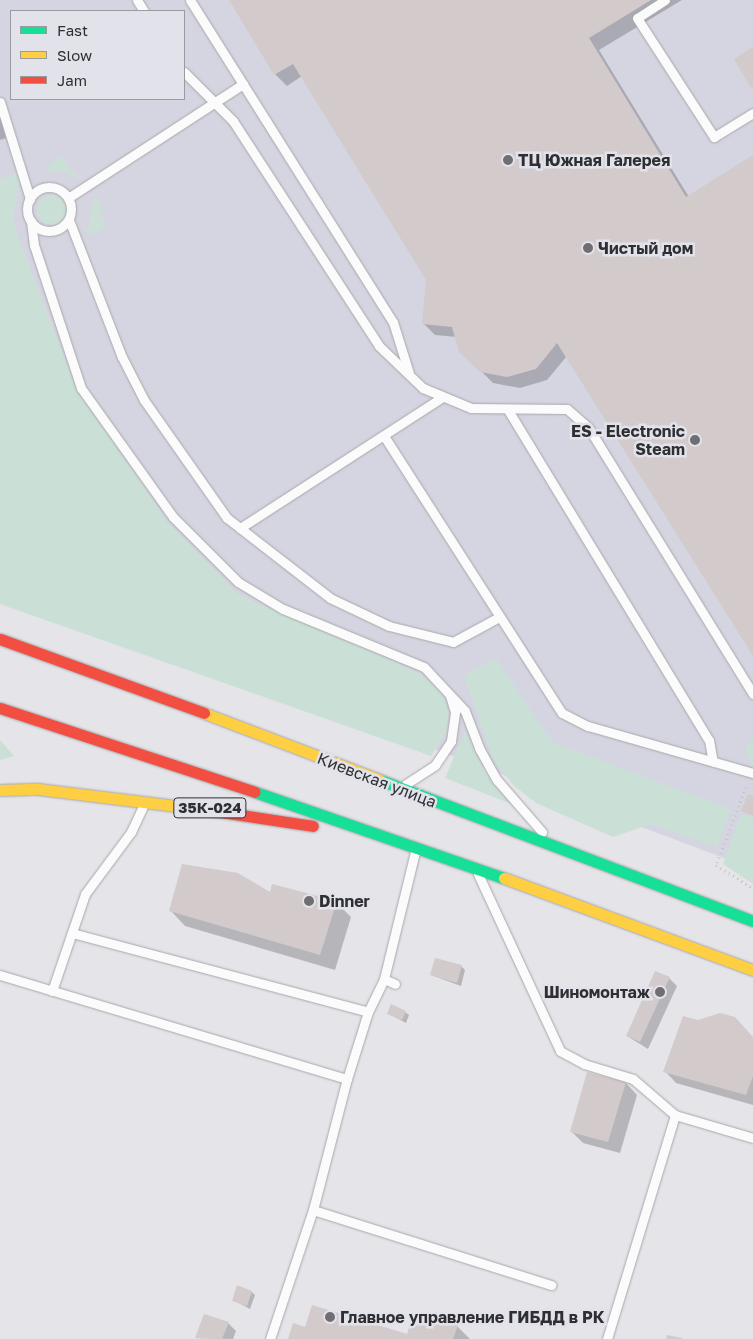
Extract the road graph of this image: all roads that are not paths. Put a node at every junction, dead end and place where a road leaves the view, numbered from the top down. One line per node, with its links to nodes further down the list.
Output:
1 (190, 0): 4 (lane)
2 (665, 0): 7 (lane)
3 (185, 73): 6 (lane)
4 (243, 84): 6 (lane); 12 (lane)
5 (0, 102): 9 (lane)
6 (214, 103): 8 (lane); 12 (lane)
7 (753, 113)
8 (68, 198): 9 (lane); 10 (lane)
9 (30, 199): 11 (lane)
10 (69, 220): 11 (lane); 16 (lane)
11 (31, 221): 19 (lane)
12 (410, 376): 13 (lane)
13 (442, 398): 14 (lane); 15 (lane)
14 (508, 410): 20 (lane); 22 (lane)
15 (384, 436): 16 (lane); 17 (lane)
16 (240, 528): 17 (lane)
17 (499, 617): 22 (lane)
18 (0, 639): 24 (main road, Киевская улица)
19 (448, 691): 24 (lane); 28 (lane)
20 (753, 694)
21 (0, 708): 27 (main road)
22 (713, 762): 23 (lane)
23 (752, 773)
24 (400, 788): 28 (main road, Киевская улица)
25 (0, 790): 26 (main road, 35К-024)
26 (146, 800): 27 (main road, 35К-024); 31 (lane)
27 (417, 846): 29 (main road); 34 (lane)
28 (557, 848): 30 (main road, Киевская улица)
29 (474, 867): 32 (main road); 39 (lane)
30 (753, 921)
31 (72, 934): 36 (lane); 37 (lane)
32 (753, 970)
33 (0, 975): 36 (lane)
34 (384, 979): 35 (lane); 37 (lane)
35 (395, 984)
36 (52, 991): 38 (lane)
37 (368, 1012): 38 (lane)
38 (347, 1079): 41 (lane)
39 (675, 1114): 40 (lane); 44 (lane)
40 (753, 1138)
41 (313, 1210): 42 (lane); 43 (lane)
42 (551, 1285)
43 (270, 1339)
44 (607, 1339)

